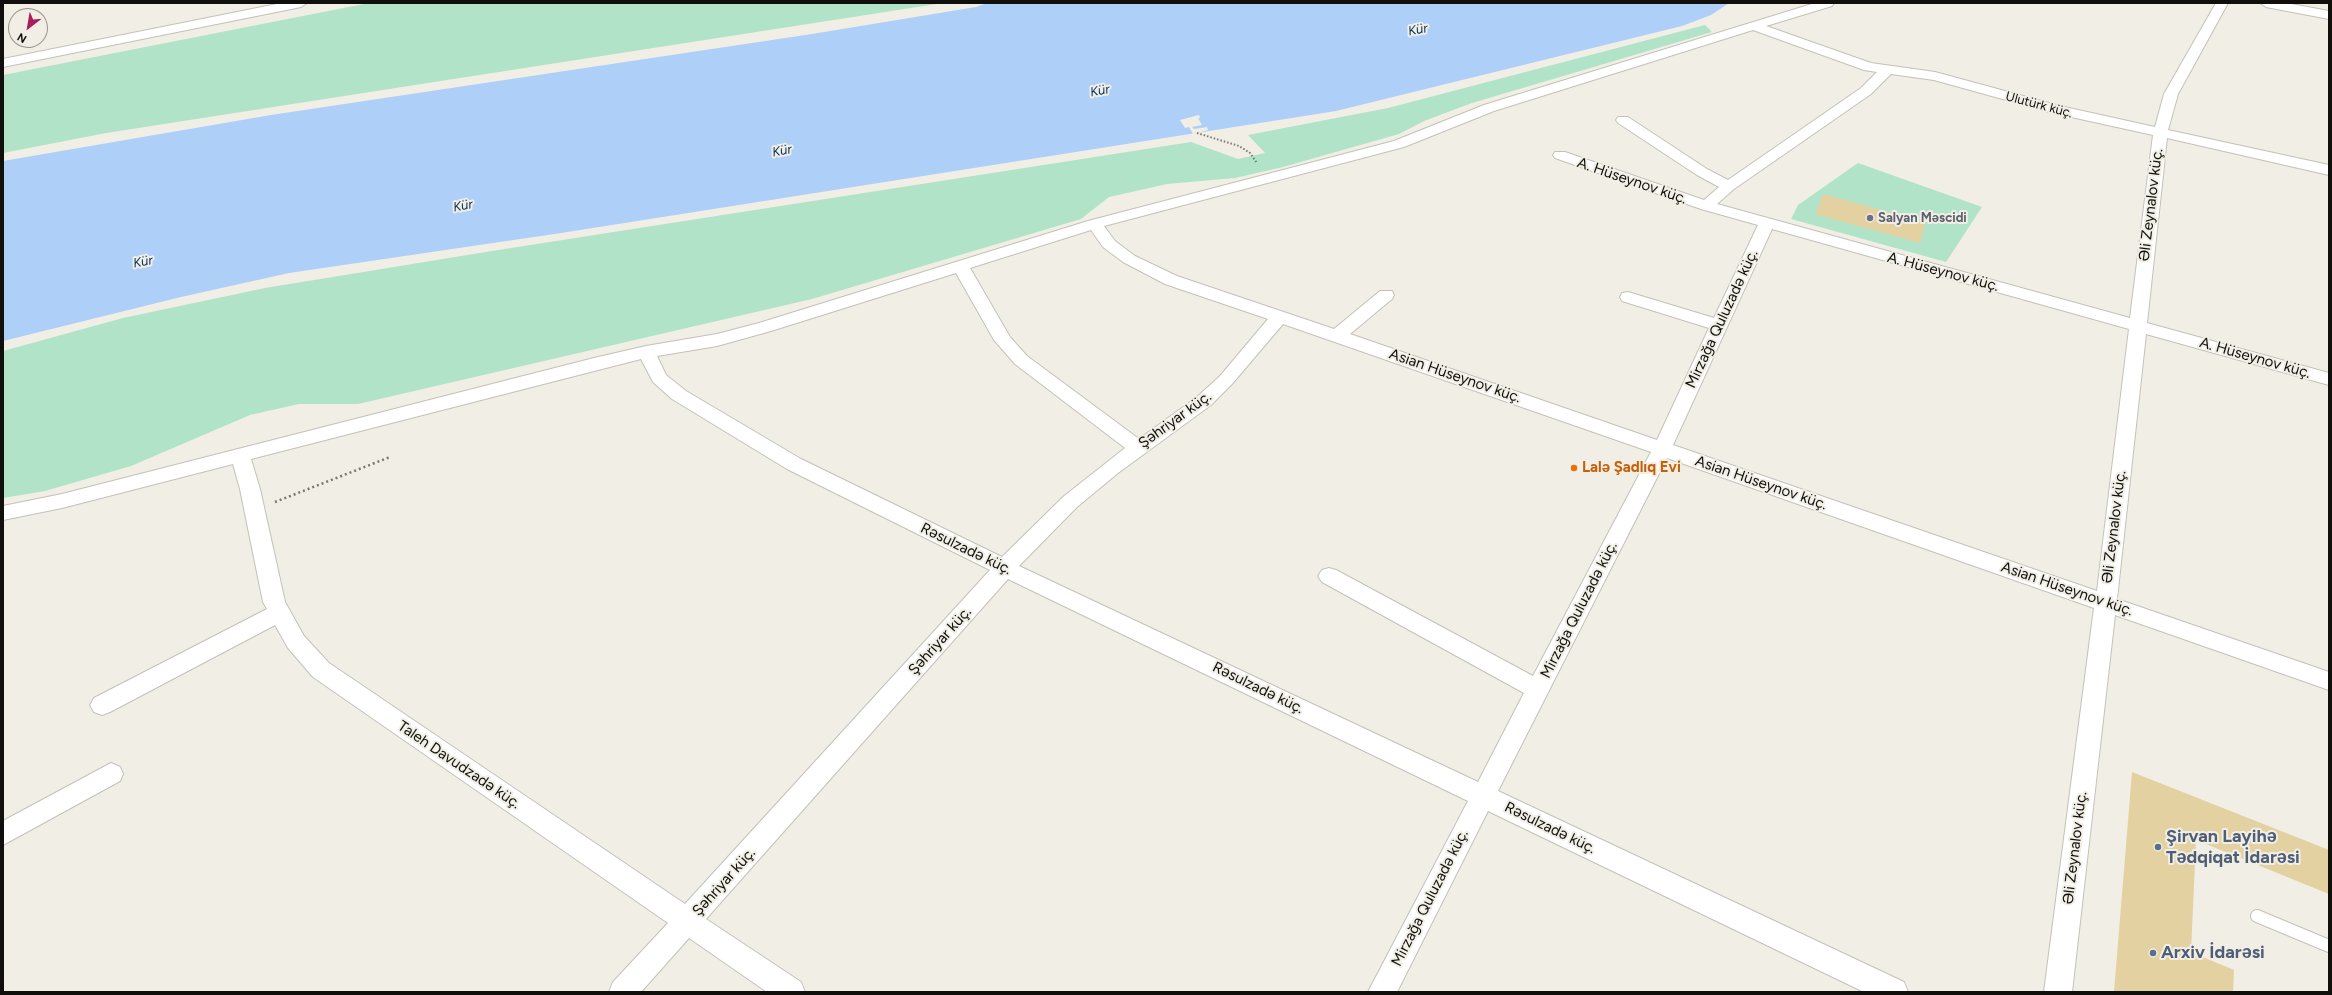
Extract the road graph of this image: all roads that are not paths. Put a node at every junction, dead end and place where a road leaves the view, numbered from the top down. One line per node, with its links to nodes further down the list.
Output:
1 (302, 3): 7 (street)
2 (1828, 3): 6 (street)
3 (2222, 3): 10 (street, Əli Zeynalov küç.)
4 (2266, 3): 5 (street)
5 (2329, 15)
6 (1753, 26): 8 (street, Ulutürk küç.); 15 (street)
7 (3, 63)
8 (1887, 70): 10 (street, Ulutürk küç.); 13 (street)
9 (1623, 120): 13 (street)
10 (2160, 133): 12 (street, Ulutürk küç.); 22 (street, Əli Zeynalov küç.)
11 (1560, 155): 14 (street, A. Hüseynov küç.)
12 (2329, 170)
13 (1729, 186): 14 (street)
14 (1706, 206): 16 (street, A. Hüseynov küç.)
15 (1094, 224): 17 (street); 20 (street, Asian Hüseynov küç.)
16 (1766, 224): 21 (street, Mirzağa Quluzadə küç.); 22 (street, A. Hüseynov küç.)
17 (960, 266): 24 (street); 26 (street)
18 (1386, 295): 23 (street)
19 (1628, 297): 21 (street)
20 (1280, 316): 23 (street, Asian Hüseynov küç.); 26 (street, Şəhriyar küç.)
21 (1719, 325): 27 (street, Mirzağa Quluzadə küç.)
22 (2138, 325): 25 (street, A. Hüseynov küç.); 32 (street, Əli Zeynalov küç.)
23 (1338, 335): 27 (street, Asian Hüseynov küç.)
24 (646, 352): 28 (street); 30 (street, Rəsulzadə küç.)
25 (2329, 379)
26 (1138, 448): 30 (street, Şəhriyar küç.)
27 (1662, 449): 32 (street, Asian Hüseynov küç.); 35 (street, Mirzağa Quluzadə küç.)
28 (240, 455): 29 (street); 33 (street, Taleh Davudzadə küç.)
29 (3, 513)
30 (1005, 568): 38 (street, Rəsulzadə küç.); 41 (street, Şəhriyar küç.)
31 (1328, 576): 35 (street)
32 (2106, 602): 34 (street, Asian Hüseynov küç.); 47 (street, Əli Zeynalov küç.)
33 (280, 612): 36 (street); 41 (street, Taleh Davudzadə küç.)
34 (2329, 681)
35 (1538, 690): 38 (street, Mirzağa Quluzadə küç.)
36 (102, 705)
37 (111, 774): 39 (street)
38 (1483, 796): 45 (street, Mirzağa Quluzadə küç.); 46 (street, Rəsulzadə küç.)
39 (3, 834)
40 (2258, 916): 42 (lane)
41 (688, 922): 43 (street, Şəhriyar küç.); 44 (street, Taleh Davudzadə küç.)
42 (2329, 946)
43 (623, 992)
44 (791, 992)
45 (1382, 992)
46 (1894, 992)
47 (2058, 992)

